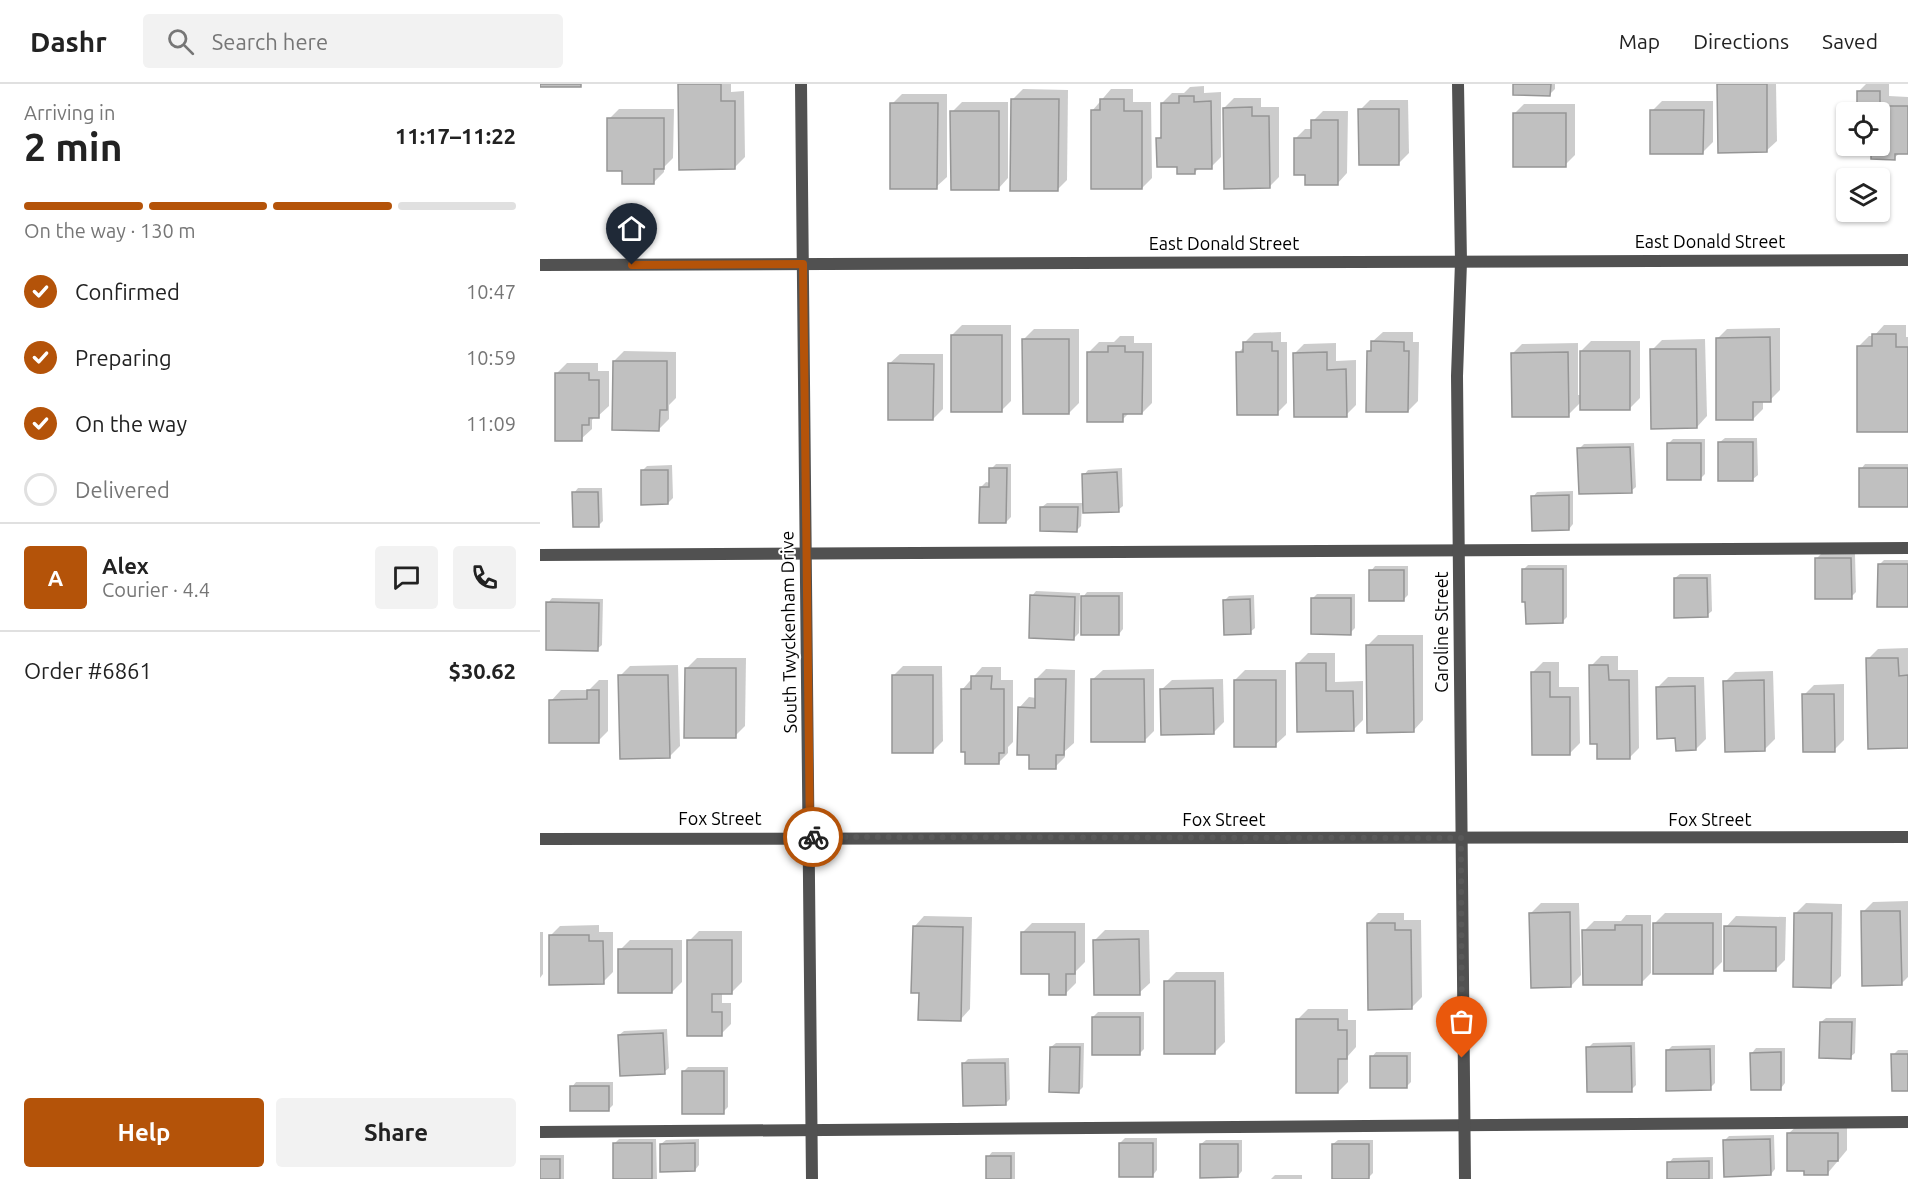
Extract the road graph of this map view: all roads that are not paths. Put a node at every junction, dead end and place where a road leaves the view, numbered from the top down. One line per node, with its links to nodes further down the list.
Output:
1 (801, 84): 5 (street, South Twyckenham Drive)
2 (1458, 84): 4 (street, Caroline Street)
3 (1908, 260): 4 (street, East Donald Street)
4 (1461, 262): 5 (street, East Donald Street); 8 (street, Caroline Street)
5 (803, 264): 6 (street, East Donald Street); 9 (street, South Twyckenham Drive)
6 (540, 265)
7 (1908, 548): 8 (street)
8 (1459, 550): 9 (street); 13 (street, Caroline Street)
9 (806, 553): 10 (street); 11 (street, South Twyckenham Drive)
10 (540, 555)
11 (810, 837): 13 (street, Fox Street); 14 (street, Fox Street); 18 (street, South Twyckenham Drive)
12 (1908, 837): 13 (street, Fox Street)
13 (1461, 838): 16 (street, Caroline Street)
14 (540, 839)
15 (1908, 1122): 16 (street)
16 (1463, 1125): 18 (street); 20 (street, Caroline Street)
17 (540, 1131): 18 (street)
18 (811, 1131): 19 (street, South Twyckenham Drive)
19 (812, 1179)
20 (1465, 1179)

